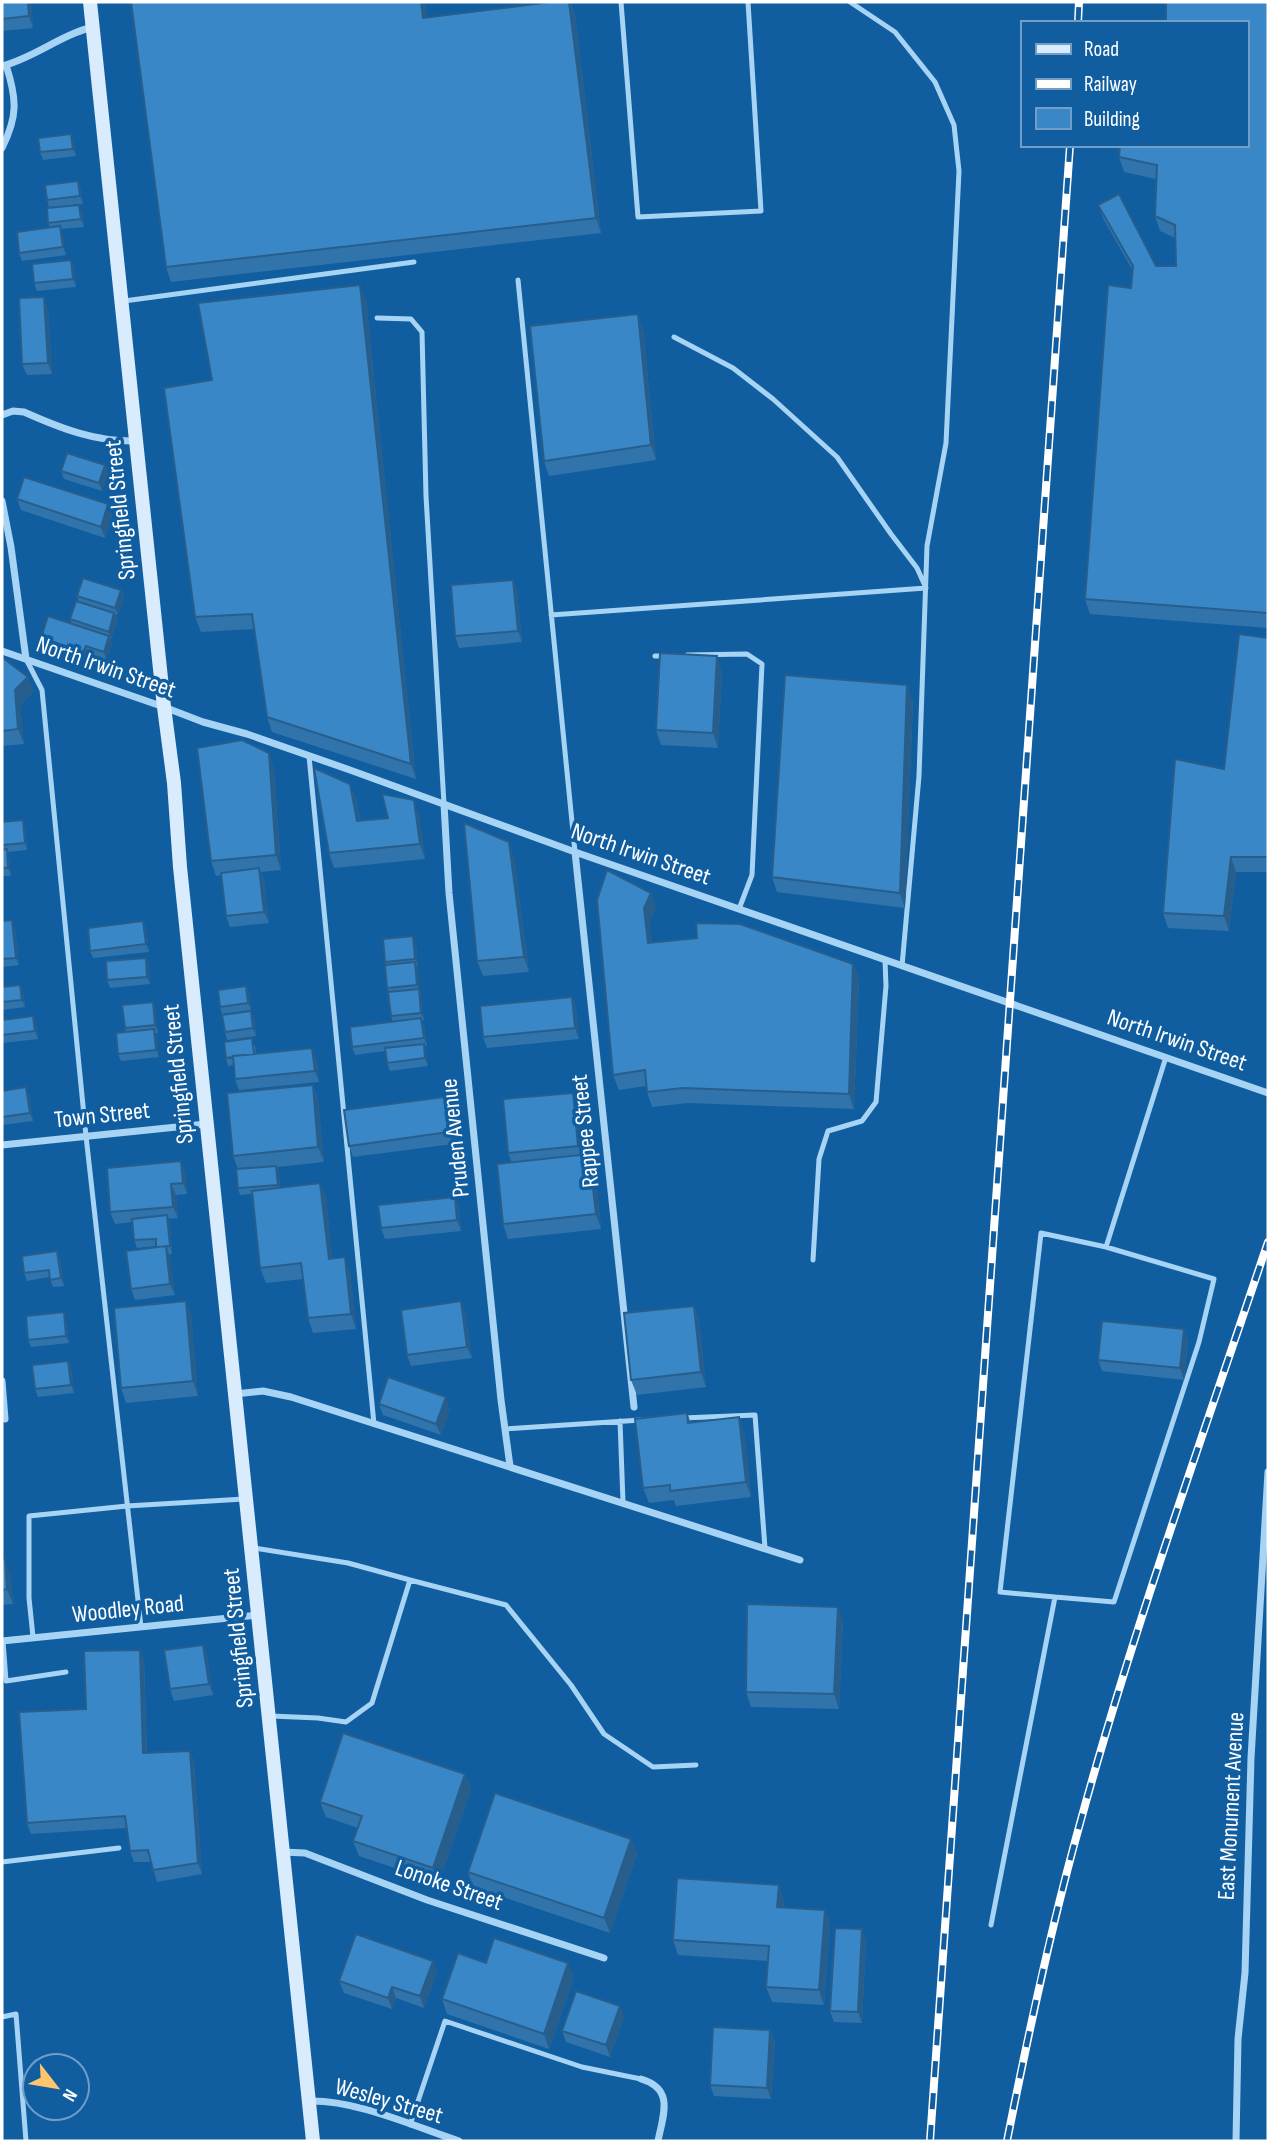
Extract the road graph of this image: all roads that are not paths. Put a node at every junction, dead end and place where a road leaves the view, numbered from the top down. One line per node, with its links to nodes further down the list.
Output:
1 (90, 2): 5 (main road, Springfield Street)
2 (621, 2): 3 (lane)
3 (748, 2)
4 (850, 2): 16 (lane)
5 (93, 27): 6 (street); 10 (main road, Springfield Street)
6 (4, 66): 7 (street)
7 (2, 148)
8 (414, 262): 10 (lane)
9 (518, 280): 17 (lane)
10 (121, 301): 14 (main road, Springfield Street)
11 (377, 318): 25 (lane)
12 (674, 337): 16 (lane)
13 (2, 415): 14 (street)
14 (136, 441): 23 (main road, Springfield Street)
15 (2, 501): 22 (street)
16 (926, 588): 17 (lane); 29 (lane)
17 (551, 615): 26 (lane)
18 (2, 651): 22 (street, North Irwin Street)
19 (682, 655): 27 (lane)
20 (655, 656): 21 (lane)
21 (668, 656)
22 (26, 659): 23 (street, North Irwin Street); 33 (lane)
23 (164, 707): 24 (street, North Irwin Street); 32 (main road, Springfield Street)
24 (309, 756): 25 (street, North Irwin Street); 44 (lane)
25 (444, 804): 26 (street, North Irwin Street); 45 (street, Pruden Avenue)
26 (575, 852): 27 (street, North Irwin Street); 39 (street, Rappee Street)
27 (740, 909): 28 (street, North Irwin Street)
28 (886, 960): 29 (street, North Irwin Street); 36 (lane)
29 (902, 965): 30 (street, North Irwin Street)
30 (1166, 1057): 31 (street, North Irwin Street); 35 (lane)
31 (1268, 1093)
32 (206, 1124): 33 (street, Town Street); 38 (main road, Springfield Street)
33 (86, 1136): 34 (street, Town Street); 50 (lane)
34 (2, 1145)
35 (1106, 1247): 55 (lane); 55 (lane)
36 (813, 1260)
37 (2, 1381): 41 (street)
38 (235, 1394): 44 (street); 48 (main road, Springfield Street)
39 (634, 1406)
40 (674, 1418): 52 (lane)
41 (5, 1419)
42 (647, 1419): 43 (lane)
43 (620, 1421): 45 (lane); 49 (lane)
44 (374, 1424): 46 (street)
45 (505, 1429): 46 (street, Pruden Avenue)
46 (510, 1466): 49 (street)
47 (1268, 1472): 77 (street, East Monument Avenue)
48 (247, 1498): 50 (lane); 51 (main road, Springfield Street)
49 (623, 1502): 52 (street)
50 (127, 1506): 57 (lane); 58 (lane)
51 (251, 1547): 54 (lane); 56 (main road, Springfield Street)
52 (765, 1548): 53 (street)
53 (800, 1560)
54 (411, 1580): 62 (lane); 63 (lane)
55 (1055, 1597): 67 (lane)
56 (258, 1615): 57 (street, Woodley Road); 62 (main road, Springfield Street)
57 (141, 1627): 58 (street, Woodley Road)
58 (33, 1637): 59 (street, Woodley Road)
59 (2, 1641): 61 (lane)
60 (66, 1672): 61 (lane)
61 (4, 1681)
62 (269, 1716): 65 (main road, Springfield Street)
63 (696, 1765)
64 (119, 1848): 66 (lane)
65 (282, 1852): 68 (street, Lonoke Street); 71 (main road, Springfield Street)
66 (2, 1862)
67 (991, 1925)
68 (604, 1958)
69 (2, 2017): 73 (lane)
70 (641, 2079): 72 (lane); 76 (street)
71 (308, 2101): 72 (street, Wesley Street); 74 (main road, Springfield Street)
72 (410, 2125): 75 (street, Wesley Street)
73 (26, 2141)
74 (313, 2141)
75 (458, 2141)
76 (658, 2141)
77 (1236, 2141)

